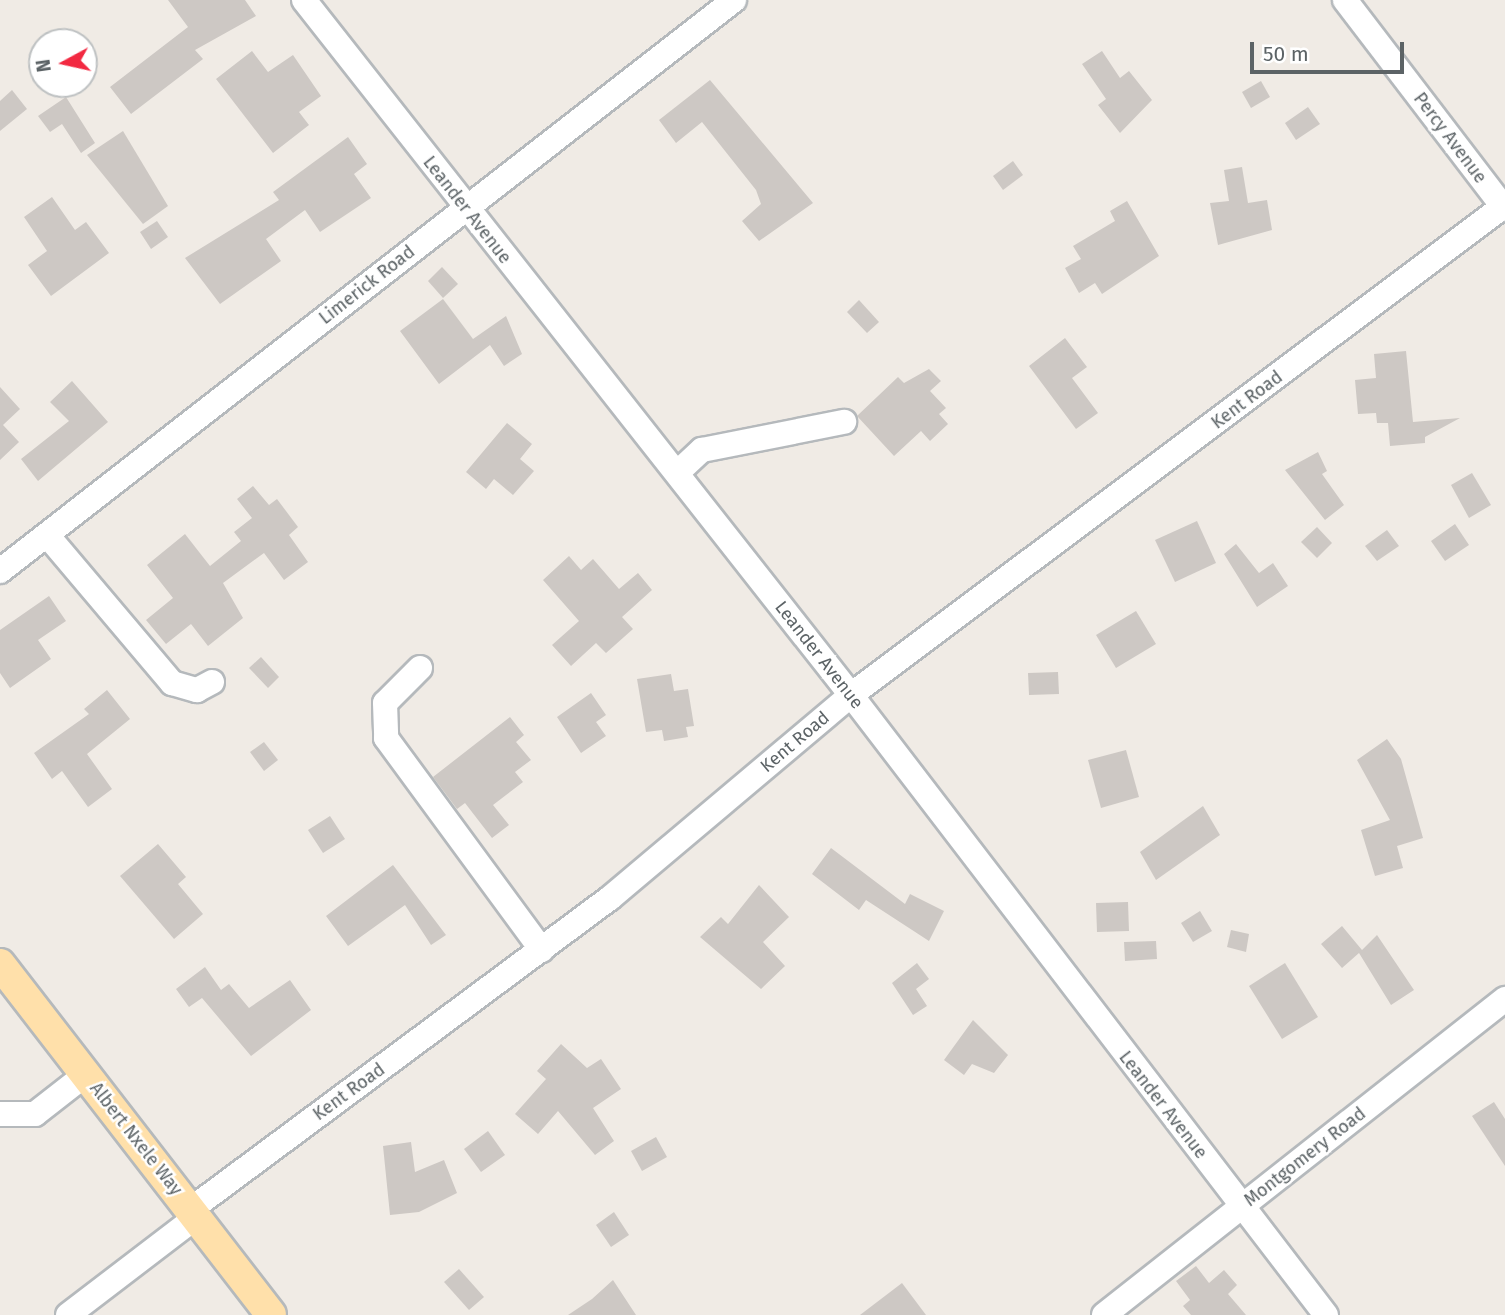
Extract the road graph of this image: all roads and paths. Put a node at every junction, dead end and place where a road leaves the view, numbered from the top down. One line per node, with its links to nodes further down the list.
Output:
1 (304, 0): 5 (street, Leander Avenue)
2 (734, 0): 5 (street, Limerick Road)
3 (1345, 0): 4 (street, Percy Avenue)
4 (1504, 207): 12 (street, Kent Road)
5 (465, 209): 7 (street, Leander Avenue); 8 (street, Limerick Road)
6 (844, 422): 7 (street)
7 (677, 473): 12 (street, Leander Avenue)
8 (47, 535): 9 (street, Limerick Road); 11 (street)
9 (0, 571)
10 (420, 668): 13 (street)
11 (212, 682)
12 (851, 695): 13 (street, Kent Road); 18 (street, Leander Avenue)
13 (542, 950): 19 (street, Kent Road)
14 (4, 978): 16 (main road, Albert Nxele Way)
15 (1505, 999): 18 (street, Montgomery Road)
16 (85, 1075): 17 (street); 19 (main road, Albert Nxele Way)
17 (0, 1114)
18 (1242, 1207): 22 (street, Montgomery Road); 23 (street, Leander Avenue)
19 (193, 1213): 20 (street, Kent Road); 21 (main road, Albert Nxele Way)
20 (68, 1315)
21 (271, 1315)
22 (1104, 1315)
23 (1326, 1315)

